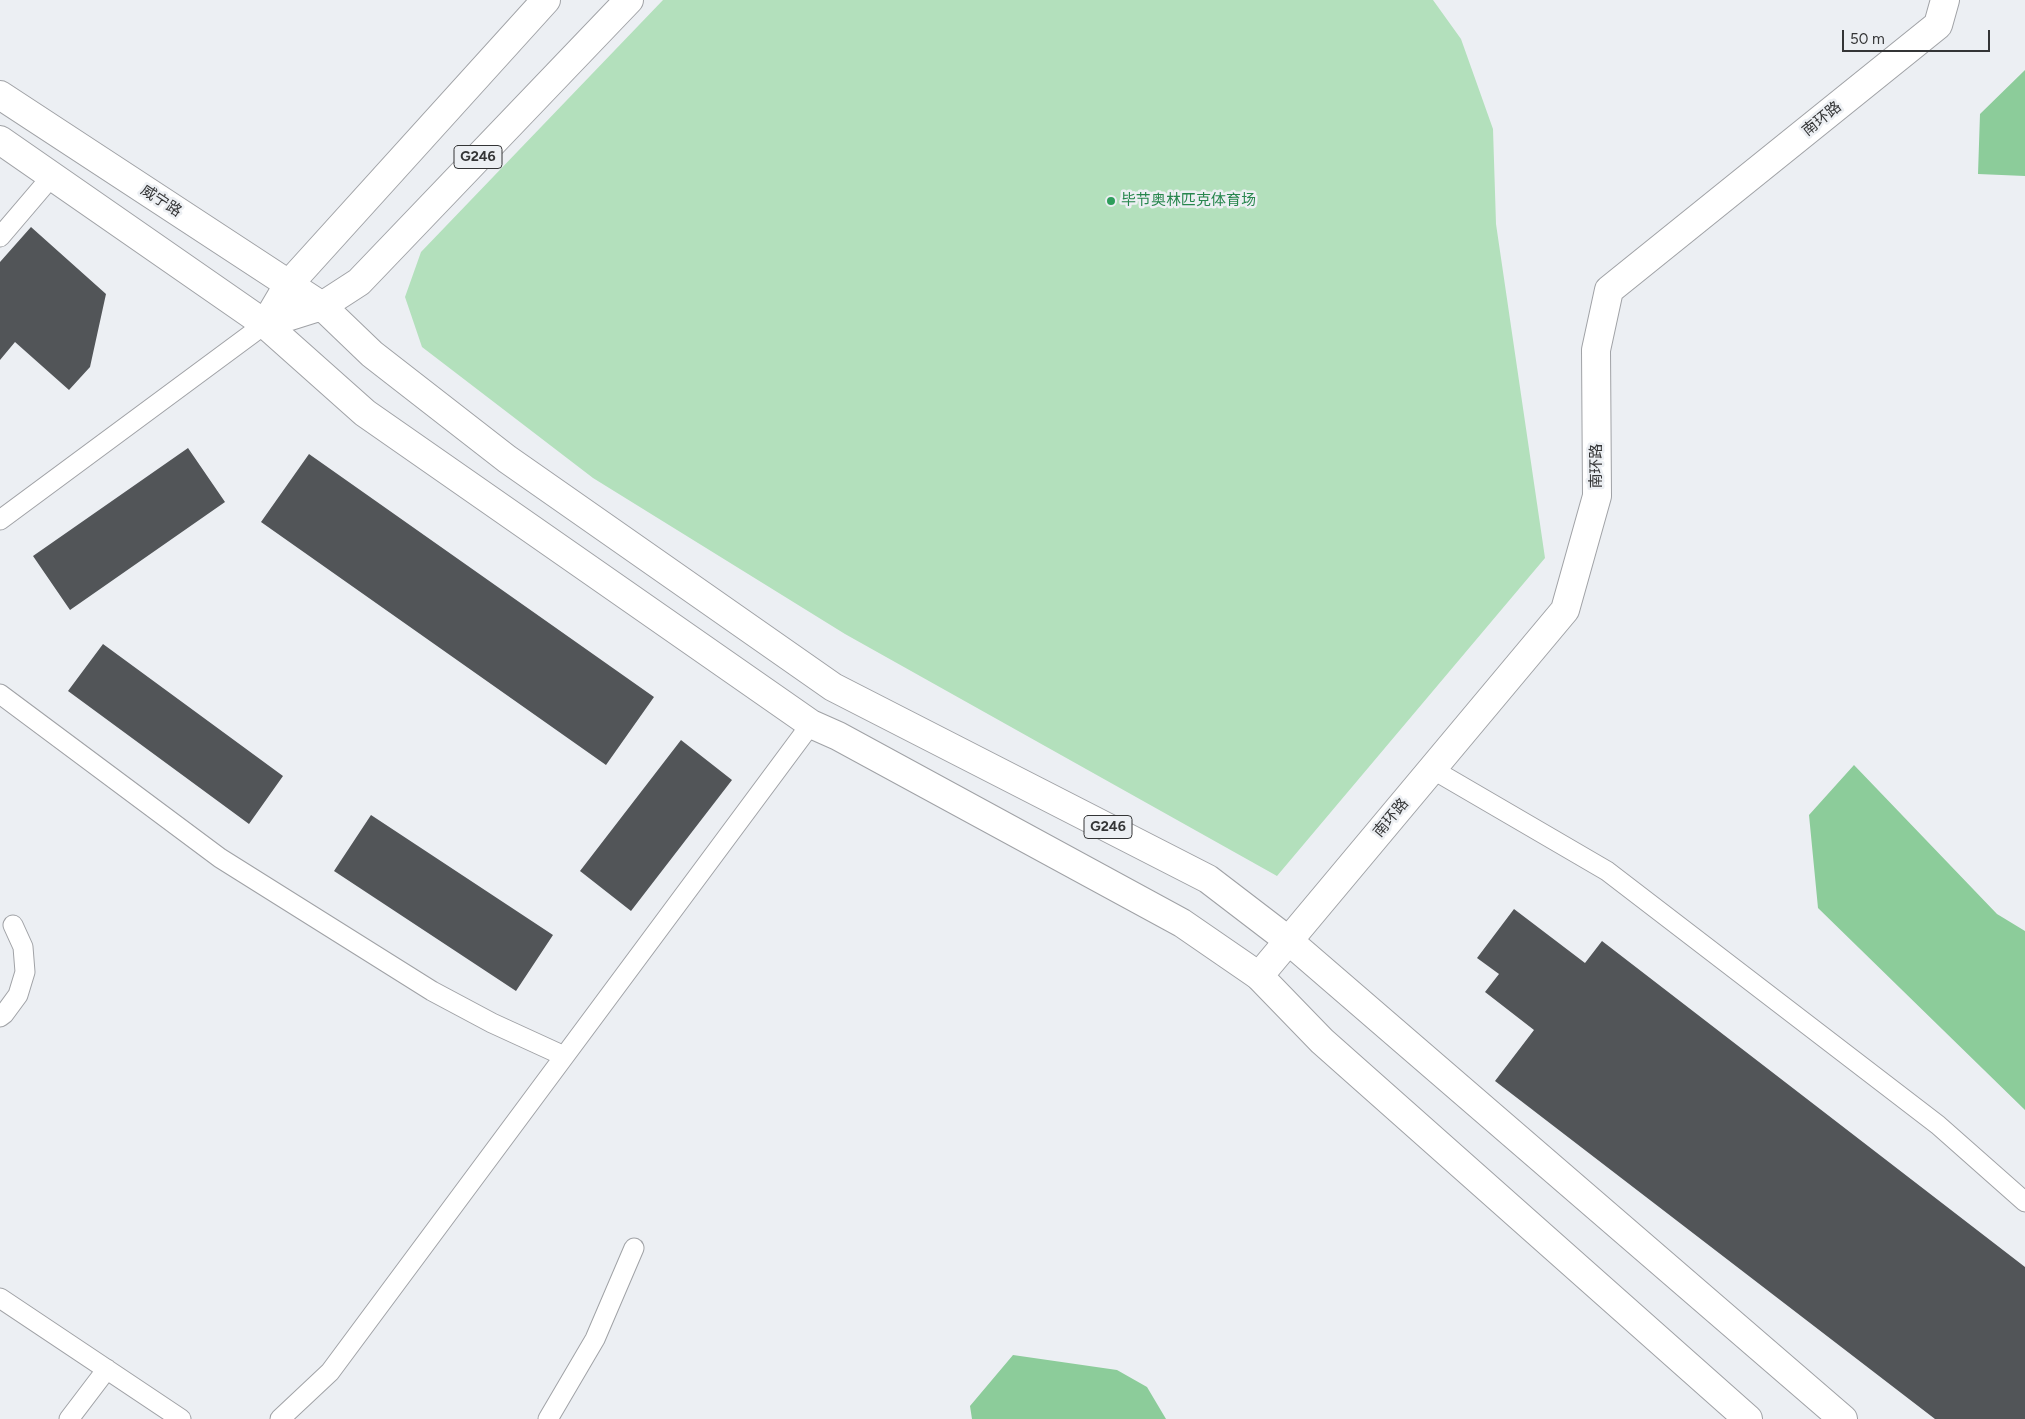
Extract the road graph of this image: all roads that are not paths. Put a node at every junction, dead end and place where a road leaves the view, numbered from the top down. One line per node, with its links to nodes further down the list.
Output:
1 (546, 0): 8 (main road)
2 (629, 0): 9 (main road, G246)
3 (1945, 0): 14 (main road, 南环路)
4 (0, 95): 8 (main road, 威宁路)
5 (0, 140): 6 (main road)
6 (52, 176): 7 (street); 10 (main road)
7 (0, 237)
8 (288, 285): 9 (main road, 威宁路); 10 (main road)
9 (322, 306): 10 (main road, G246); 16 (main road, G246)
10 (265, 324): 11 (street); 13 (main road)
11 (0, 520)
12 (0, 694): 19 (street)
13 (811, 724): 17 (main road); 19 (street)
14 (1432, 769): 16 (main road, 南环路); 20 (street)
15 (14, 925): 18 (street)
16 (1289, 941): 17 (main road, 南环路); 29 (main road, G246)
17 (1260, 976): 28 (main road)
18 (0, 1017)
19 (564, 1056): 26 (street)
20 (2025, 1202)
21 (634, 1248): 27 (street)
22 (0, 1298): 23 (street)
23 (107, 1369): 24 (street); 25 (street)
24 (69, 1419)
25 (180, 1419)
26 (280, 1419)
27 (548, 1419)
28 (1748, 1419)
29 (1843, 1419)

